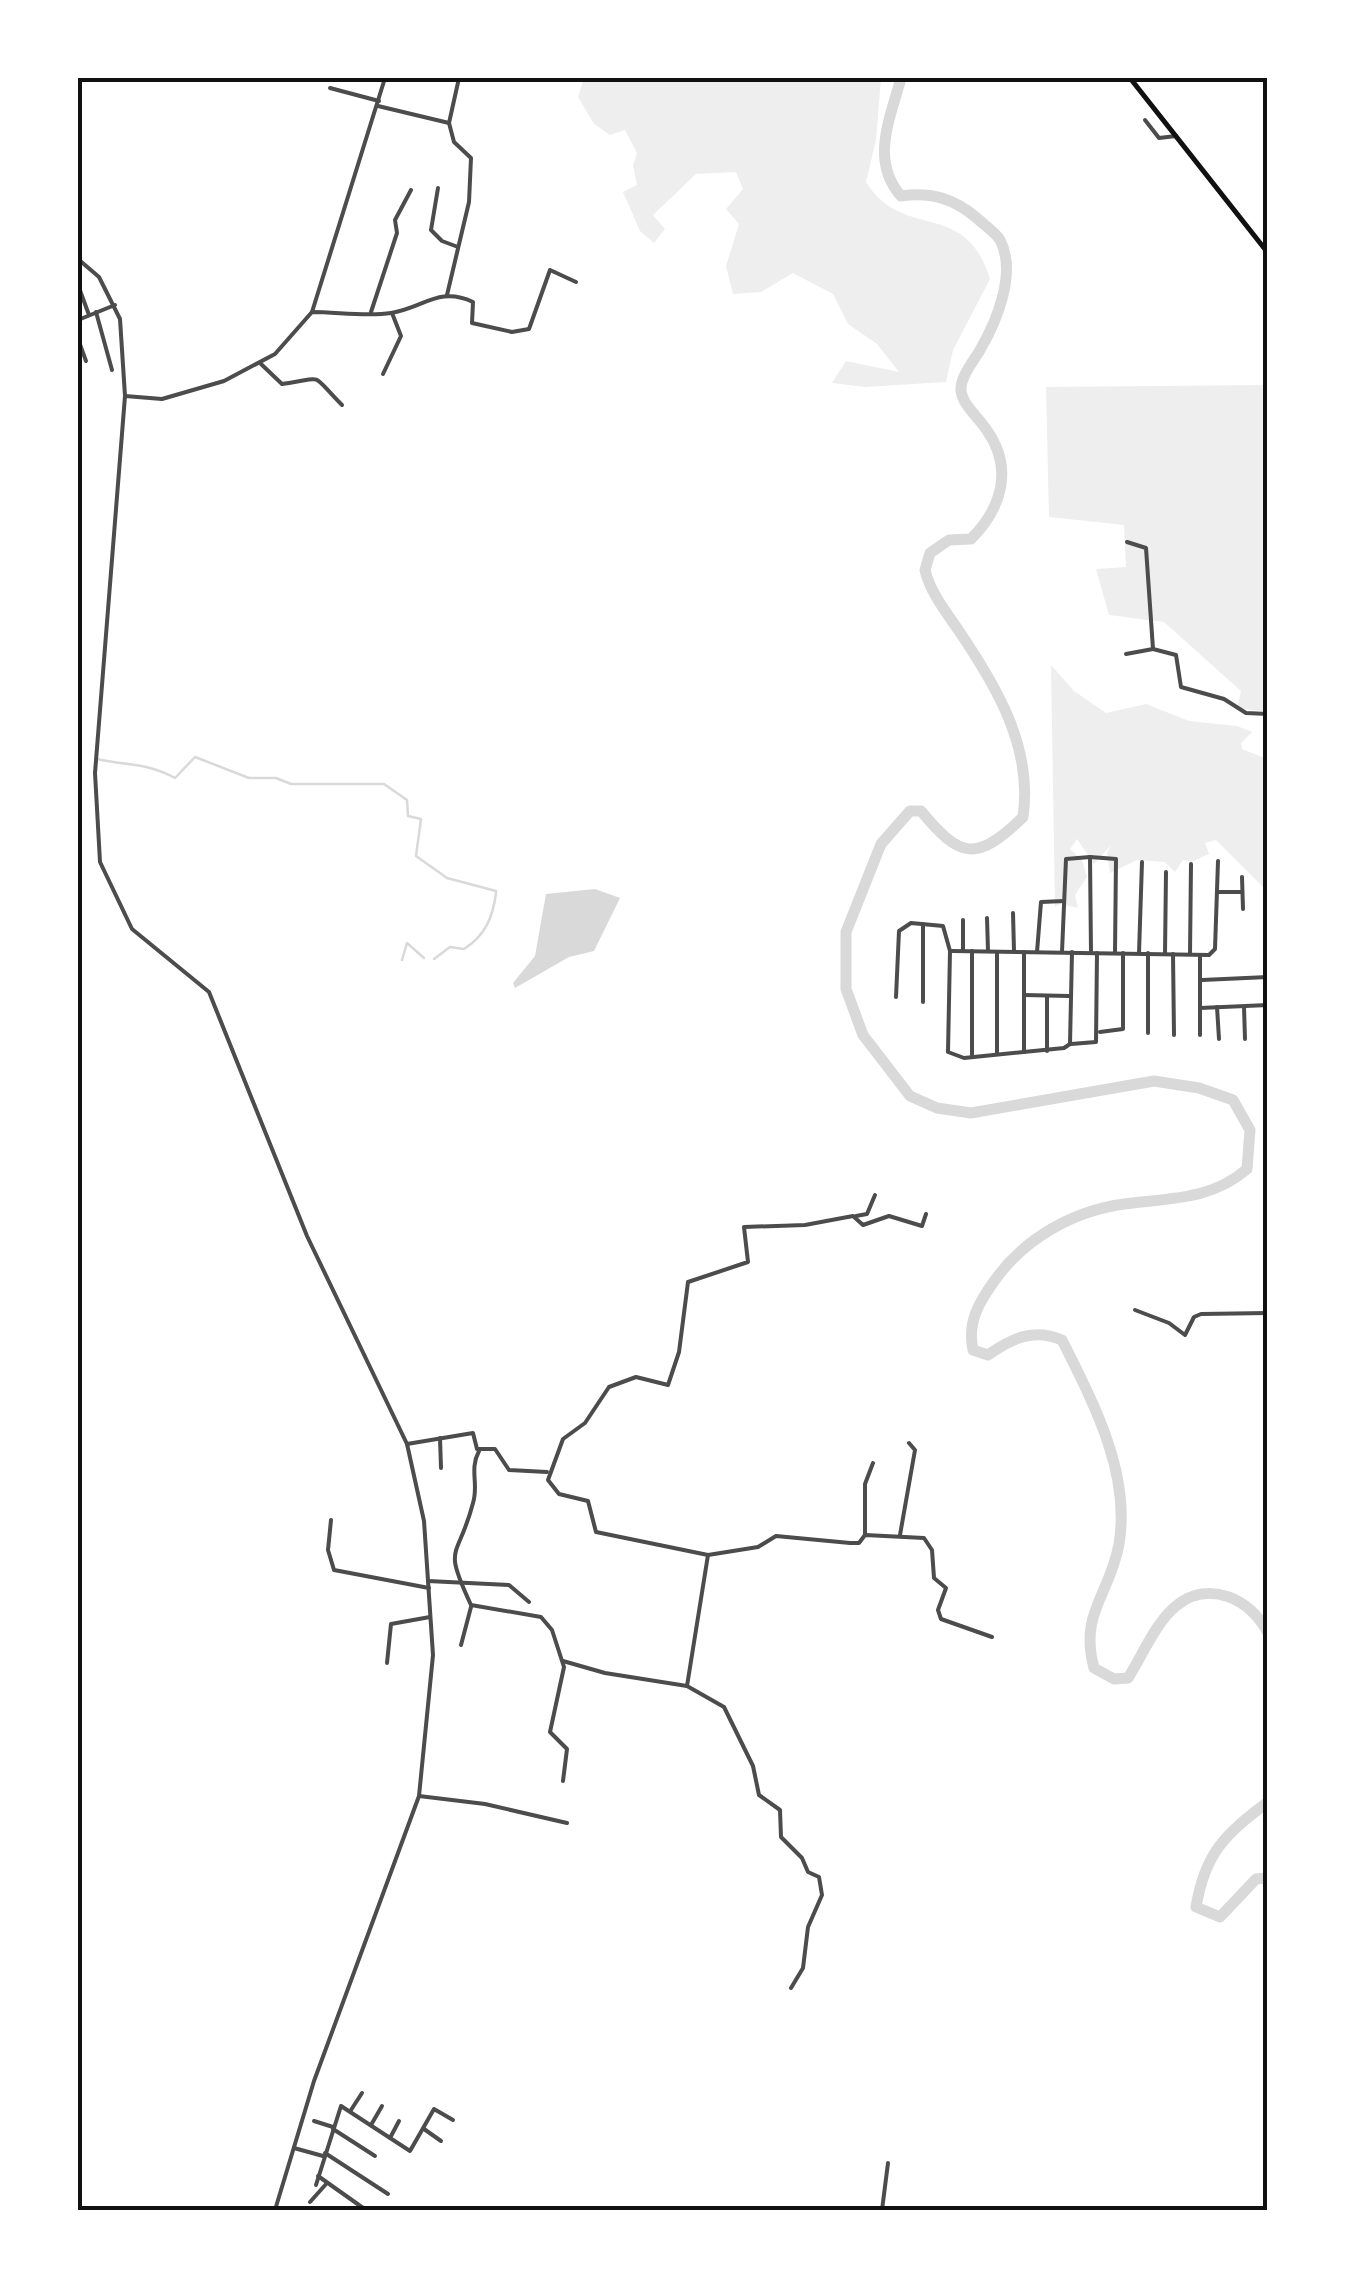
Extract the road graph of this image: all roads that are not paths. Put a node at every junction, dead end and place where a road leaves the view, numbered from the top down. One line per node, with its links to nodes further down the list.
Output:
1 (384, 78): 5 (street)
2 (460, 78): 7 (street)
3 (1130, 78): 8 (main road)
4 (330, 88): 5 (street)
5 (378, 104): 7 (street); 19 (street)
6 (1145, 120): 8 (street)
7 (449, 123): 11 (street)
8 (1176, 136): 12 (main road)
9 (438, 188): 11 (street)
10 (410, 190): 20 (street)
11 (458, 246): 16 (street)
12 (1268, 253)
13 (78, 259): 17 (street)
14 (576, 282): 16 (street)
15 (78, 285): 22 (street)
16 (447, 295): 21 (street)
17 (114, 306): 18 (street); 29 (street)
18 (96, 312): 22 (street); 27 (street)
19 (312, 312): 20 (street); 26 (street)
20 (372, 312): 21 (street)
21 (392, 313): 28 (street)
22 (90, 315): 23 (street)
23 (78, 320)
24 (78, 339): 25 (street)
25 (86, 362)
26 (261, 364): 29 (street); 30 (street)
27 (112, 370)
28 (384, 374)
29 (126, 396): 97 (street)
30 (342, 405)
31 (1126, 542): 32 (street)
32 (1153, 650): 33 (street); 34 (street)
33 (1126, 654)
34 (1268, 714)
35 (1090, 857): 43 (street); 59 (street); 60 (street)
36 (1218, 861): 41 (street)
37 (1142, 862): 62 (street)
38 (1191, 864): 66 (street)
39 (1166, 872): 64 (street)
40 (1242, 877): 42 (street)
41 (1217, 892): 42 (street); 67 (street)
42 (1242, 892): 44 (street)
43 (1064, 901): 56 (street); 57 (street)
44 (1242, 909)
45 (1013, 913): 54 (street)
46 (986, 918): 52 (street)
47 (963, 920): 50 (street)
48 (922, 924): 49 (street); 73 (street); 74 (street)
49 (950, 951): 50 (street); 89 (street)
50 (963, 951): 51 (street)
51 (972, 951): 52 (street); 89 (street)
52 (988, 951): 53 (street)
53 (998, 951): 54 (street); 88 (street)
54 (1014, 952): 55 (street)
55 (1024, 952): 56 (street); 70 (street)
56 (1037, 952): 57 (street)
57 (1062, 952): 58 (street)
58 (1072, 952): 59 (street); 72 (street)
59 (1094, 952): 60 (street); 79 (street)
60 (1115, 953): 61 (street)
61 (1123, 953): 62 (street); 79 (street)
62 (1139, 953): 63 (street)
63 (1148, 953): 64 (street); 80 (street)
64 (1165, 954): 65 (street)
65 (1174, 954): 66 (street); 81 (street)
66 (1190, 954): 67 (street)
67 (1200, 955): 69 (street)
68 (1268, 977): 69 (street)
69 (1200, 980): 78 (street)
70 (1024, 995): 71 (street); 87 (street)
71 (1047, 996): 72 (street); 86 (street)
72 (1071, 996): 85 (street)
73 (896, 997)
74 (923, 1002)
75 (1268, 1005): 76 (street)
76 (1244, 1006): 77 (street); 84 (street)
77 (1217, 1007): 78 (street); 83 (street)
78 (1200, 1008): 82 (street)
79 (1098, 1032): 85 (street)
80 (1148, 1033)
81 (1174, 1035)
82 (1200, 1036)
83 (1218, 1038)
84 (1245, 1039)
85 (1070, 1044): 86 (street)
86 (1048, 1051): 87 (street)
87 (1024, 1052): 88 (street)
88 (997, 1053): 89 (street)
89 (972, 1056)
90 (874, 1195): 92 (street)
91 (926, 1214): 92 (street)
92 (856, 1216): 101 (street)
93 (1135, 1310): 94 (street)
94 (1268, 1313)
95 (440, 1438): 97 (street); 98 (street); 100 (street)
96 (909, 1442): 104 (street)
97 (407, 1444): 107 (street)
98 (479, 1450): 101 (street); 106 (street)
99 (873, 1464): 103 (street)
100 (441, 1468)
101 (548, 1472): 105 (street)
102 (331, 1520): 108 (street)
103 (865, 1535): 104 (street); 105 (street)
104 (900, 1535): 112 (street)
105 (708, 1555): 116 (street)
106 (457, 1580): 107 (street); 109 (street); 110 (street)
107 (428, 1581): 108 (street)
108 (429, 1588): 111 (street)
109 (529, 1602)
110 (471, 1605): 113 (street); 114 (street)
111 (431, 1616): 115 (street); 118 (street)
112 (992, 1637)
113 (461, 1645)
114 (563, 1660): 116 (street); 117 (street)
115 (387, 1663)
116 (687, 1686): 120 (street)
117 (562, 1781)
118 (419, 1796): 119 (street); 132 (street)
119 (567, 1823)
120 (791, 1988)
121 (362, 2093): 123 (street)
122 (382, 2106): 127 (street)
123 (351, 2110): 127 (street); 128 (street)
124 (314, 2120): 128 (street)
125 (454, 2120): 129 (street)
126 (399, 2121): 130 (street)
127 (370, 2125): 130 (street)
128 (333, 2128): 133 (street); 134 (street)
129 (423, 2128): 130 (street); 131 (street)
130 (390, 2138)
131 (441, 2141)
132 (294, 2148): 133 (street); 141 (street)
133 (325, 2155): 136 (street); 139 (street)
134 (375, 2156)
135 (888, 2163): 143 (street)
136 (318, 2176): 137 (street); 138 (street)
137 (328, 2183): 140 (street); 142 (street)
138 (316, 2185)
139 (388, 2194)
140 (310, 2202)
141 (275, 2210)
142 (366, 2210)
143 (882, 2210)

